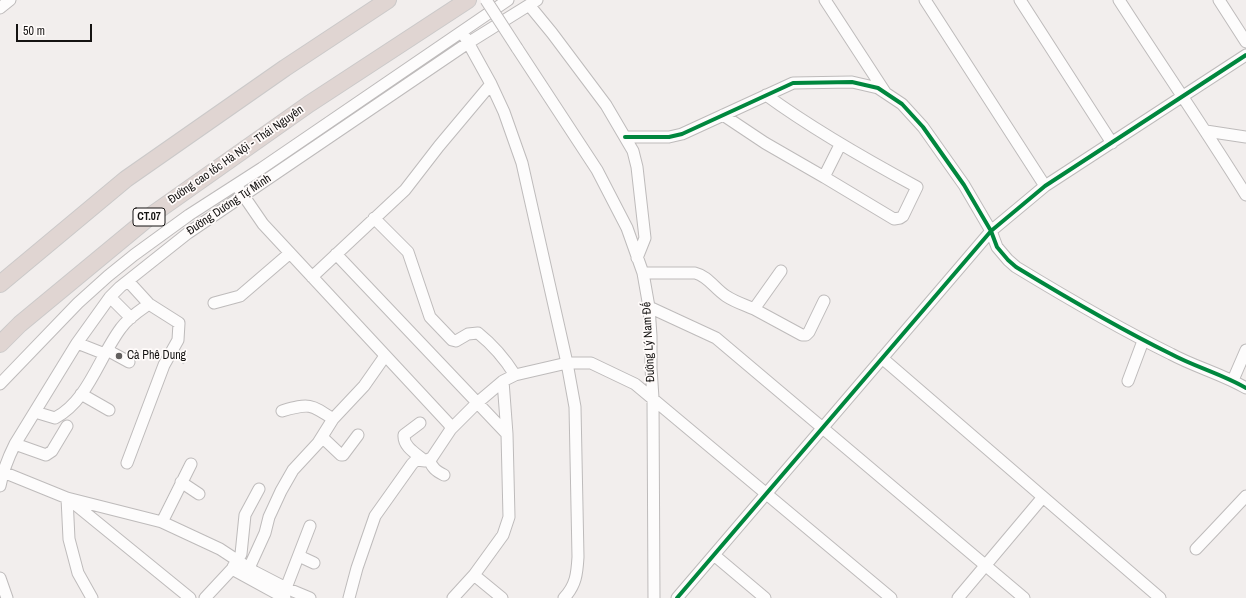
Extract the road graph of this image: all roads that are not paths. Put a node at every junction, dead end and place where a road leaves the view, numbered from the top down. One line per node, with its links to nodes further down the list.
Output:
1 (10, 0): 12 (street)
2 (388, 0): 41 (highway)
3 (468, 0): 51 (highway, Đường cao tốc Hà Nội - Thái Nguyên / CT.07)
4 (486, 0): 36 (street, Đường Lý Nam Đế, bridge)
5 (508, 0): 13 (street, Đường Dương Tự Minh)
6 (825, 0): 18 (street)
7 (925, 0): 29 (street)
8 (1020, 0): 25 (street)
9 (1119, 0): 20 (street)
10 (1220, 0): 14 (street)
11 (533, 3): 15 (street, Đường Dương Tự Minh); 23 (street)
12 (0, 8)
13 (462, 32): 15 (street); 28 (street, Đường Dương Tự Minh)
14 (1246, 42)
15 (468, 43): 17 (street); 31 (street, Đường Dương Tự Minh)
16 (1246, 55): 20 (street)
17 (491, 84): 32 (street); 57 (street)
18 (885, 92): 19 (street); 33 (street)
19 (766, 95): 21 (street); 26 (street)
20 (1182, 97): 22 (street); 25 (street)
21 (723, 115): 23 (street); 27 (street)
22 (1206, 131): 24 (street); 30 (street)
23 (625, 137): 36 (street)
24 (1246, 138)
25 (1112, 143): 29 (street)
26 (840, 145): 27 (street); 27 (street)
27 (824, 177)
28 (236, 185): 31 (street); 62 (street, Đường Dương Tự Minh)
29 (1045, 186): 33 (street)
30 (1246, 195)
31 (243, 196): 34 (street); 40 (street, Đường Dương Tự Minh)
32 (374, 218): 35 (street); 58 (street)
33 (990, 231): 49 (street); 55 (street)
34 (290, 253): 39 (street); 44 (street)
35 (336, 254): 39 (street); 66 (street)
36 (638, 258): 38 (street, Đường Lý Nam Đế)
37 (781, 271): 47 (street)
38 (643, 273): 46 (street, Đường Lý Nam Đế); 47 (street)
39 (312, 277): 54 (street)
40 (128, 281): 42 (street, Đường Dương Tự Minh); 45 (street)
41 (0, 284)
42 (110, 297): 48 (street); 50 (street, Đường Dương Tự Minh)
43 (824, 301): 47 (street)
44 (214, 303)
45 (149, 304): 48 (street); 80 (street)
46 (649, 307): 65 (street, Đường Lý Nam Đế); 73 (street)
47 (754, 309)
48 (131, 318): 53 (street)
49 (1143, 341): 59 (street); 60 (street)
50 (77, 343): 53 (street); 69 (street, Đường Dương Tự Minh)
51 (0, 344)
52 (1246, 350): 59 (street)
53 (106, 352): 56 (street); 64 (street)
54 (386, 356): 70 (street); 74 (street)
55 (882, 358): 73 (street); 90 (street)
56 (129, 362)
57 (567, 363): 58 (street); 65 (street); 112 (street)
58 (515, 375): 61 (street)
59 (1233, 380): 63 (street)
60 (1128, 381)
61 (503, 382): 66 (street); 75 (street)
62 (0, 384)
63 (1246, 388)
64 (81, 394): 67 (street); 69 (street)
65 (653, 398): 88 (street); 113 (street, Đường Lý Nam Đế)
66 (477, 403): 74 (street); 75 (street)
67 (109, 410)
68 (282, 411): 70 (street)
69 (35, 412): 78 (street, Đường Dương Tự Minh)
70 (333, 419): 77 (street)
71 (420, 423): 79 (street)
72 (66, 426): 78 (street)
73 (822, 428): 88 (street); 99 (street)
74 (451, 429): 79 (street)
75 (507, 434): 101 (street)
76 (358, 435): 77 (street)
77 (322, 436): 100 (street)
78 (15, 444): 82 (street, Đường Dương Tự Minh)
79 (427, 460): 83 (street); 109 (street)
80 (127, 463)
81 (191, 464): 84 (street)
82 (2, 472): 85 (street, Đường Dương Tự Minh); 91 (street)
83 (444, 475)
84 (181, 482): 87 (street); 92 (street)
85 (0, 486)
86 (259, 489): 98 (street)
87 (199, 494)
88 (766, 494): 95 (street); 116 (street)
89 (1246, 496): 94 (street)
90 (1043, 497): 99 (street); 119 (street)
91 (67, 498): 92 (street); 105 (street); 106 (street)
92 (162, 522): 98 (street)
93 (310, 526): 96 (street)
94 (1196, 549)
95 (714, 555): 114 (street); 115 (street)
96 (299, 556): 97 (street); 103 (street)
97 (314, 563)
98 (235, 565): 100 (street); 103 (street); 107 (street)
99 (986, 565): 117 (street); 118 (street)
100 (249, 568): 103 (street)
101 (474, 574): 110 (street); 111 (street)
102 (0, 578): 104 (street)
103 (285, 593): 108 (street)
104 (7, 598)
105 (92, 598)
106 (190, 598)
107 (205, 598)
108 (310, 598)
109 (349, 598)
110 (453, 598)
111 (502, 598)
112 (564, 598)
113 (654, 598)
114 (677, 598)
115 (765, 598)
116 (891, 598)
117 (958, 598)
118 (1024, 598)
119 (1160, 598)

